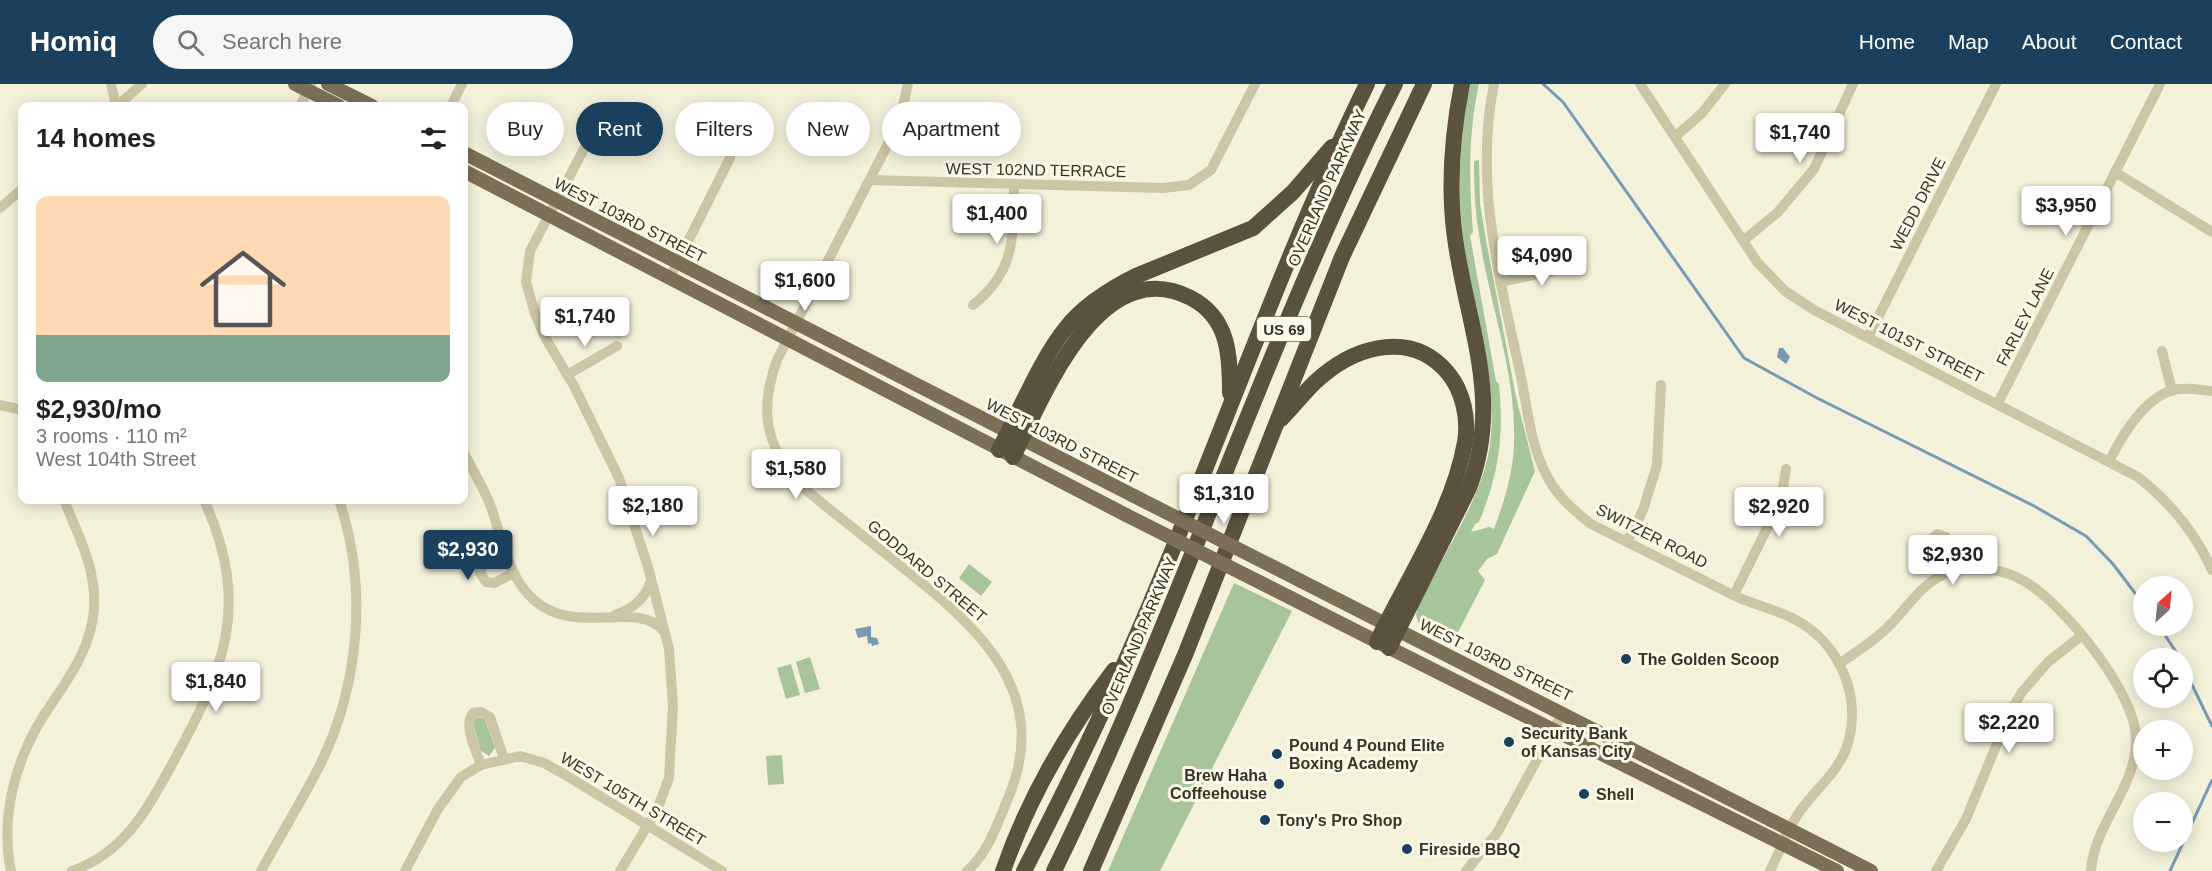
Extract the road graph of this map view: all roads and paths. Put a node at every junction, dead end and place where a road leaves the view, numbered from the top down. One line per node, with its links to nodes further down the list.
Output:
1 (111, 84): 18 (street)
2 (142, 84): 19 (street)
3 (328, 84): 22 (main road)
4 (462, 84): 23 (street)
5 (908, 84): 31 (street, GODDARD STREET)
6 (1255, 84): 32 (street, WEST 102ND TERRACE)
7 (1367, 84): 24 (highway)
8 (1395, 84): 98 (highway, OVERLAND PARKWAY / US 69)
9 (1424, 84): 57 (highway, US 69)
10 (1462, 84): 75 (highway)
11 (1494, 84): 42 (street, SWITZER ROAD)
12 (1640, 84): 25 (street, WEST 101ST STREET)
13 (1725, 84): 25 (street)
14 (1853, 84): 38 (street)
15 (1996, 84): 45 (street, WEDD DRIVE)
16 (2160, 84): 29 (street, FARLEY LANE)
17 (305, 86): 20 (street); 21 (main road)
18 (115, 102)
19 (121, 102)
20 (301, 102)
21 (332, 102)
22 (364, 102)
23 (453, 102)
24 (1342, 135): 53 (highway); 58 (highway)
25 (1675, 137): 38 (street, WEST 101ST STREET)
26 (468, 155): 34 (main road, WEST 103RD STREET)
27 (581, 156): 34 (street)
28 (730, 158): 39 (street)
29 (2115, 172): 37 (street); 54 (street, FARLEY LANE)
30 (468, 173): 36 (main road, WEST 103RD STREET)
31 (870, 180): 32 (street, WEST 102ND TERRACE); 44 (street, GODDARD STREET)
32 (1014, 184): 43 (street)
33 (18, 192): 35 (street)
34 (558, 202): 36 (street); 39 (main road, WEST 103RD STREET)
35 (0, 208)
36 (550, 215): 41 (main road, WEST 103RD STREET); 49 (street)
37 (2212, 231)
38 (1743, 241): 45 (street, WEST 101ST STREET)
39 (677, 264): 41 (street); 44 (main road, WEST 103RD STREET)
40 (1578, 265): 42 (street)
41 (670, 277): 46 (main road, WEST 103RD STREET)
42 (1500, 282): 66 (street, SWITZER ROAD)
43 (973, 305)
44 (796, 325): 46 (street, GODDARD STREET); 58 (main road, WEST 103RD STREET)
45 (1868, 337): 54 (street, WEST 101ST STREET)
46 (787, 341): 59 (main road, WEST 103RD STREET); 95 (street, GODDARD STREET)
47 (617, 346): 49 (street)
48 (2162, 351): 51 (street)
49 (567, 375): 72 (street)
50 (1661, 385): 66 (street)
51 (2172, 391): 52 (street); 60 (street)
52 (2212, 391)
53 (1229, 404): 58 (highway); 78 (highway)
54 (1998, 404): 60 (street, WEST 101ST STREET)
55 (0, 405): 56 (street)
56 (18, 409)
57 (1275, 426): 75 (highway); 99 (highway, US 69)
58 (1015, 436): 59 (highway); 75 (main road, WEST 103RD STREET, bridge)
59 (1006, 453): 79 (main road, WEST 103RD STREET, bridge)
60 (2110, 460): 69 (street, WEST 101ST STREET)
61 (468, 461): 67 (street)
62 (1786, 469): 73 (street)
63 (66, 504): 88 (street)
64 (206, 504): 90 (street)
65 (340, 504): 91 (street)
66 (1627, 542): 73 (street, SWITZER ROAD)
67 (505, 552): 70 (street); 70 (street)
68 (1957, 569): 71 (street); 71 (street); 77 (street)
69 (2212, 570)
70 (514, 573): 74 (street)
71 (1941, 576): 80 (street)
72 (651, 580): 74 (street); 76 (street)
73 (1734, 596): 80 (street, SWITZER ROAD)
74 (609, 617): 76 (street)
75 (1391, 627): 79 (highway); 81 (main road, WEST 103RD STREET)
76 (666, 633): 85 (street)
77 (2081, 636): 104 (street); 105 (street)
78 (1132, 645): 96 (highway); 97 (highway)
79 (1383, 645): 82 (main road, WEST 103RD STREET)
80 (1839, 664): 86 (street, SWITZER ROAD)
81 (1563, 712): 82 (street); 86 (main road, WEST 103RD STREET)
82 (1553, 731): 87 (main road, WEST 103RD STREET); 100 (street)
83 (504, 759): 84 (street, WEST 105TH STREET); 84 (street); 85 (street, WEST 105TH STREET)
84 (481, 765): 92 (street, WEST 105TH STREET)
85 (648, 826): 93 (street); 94 (street, WEST 105TH STREET)
86 (1791, 830): 87 (street, SWITZER ROAD); 103 (main road, WEST 103RD STREET)
87 (1783, 844): 101 (street, SWITZER ROAD); 102 (main road, WEST 103RD STREET)
88 (9, 866): 89 (street)
89 (19, 871)
90 (72, 871)
91 (261, 871)
92 (405, 871)
93 (620, 871)
94 (722, 871)
95 (967, 871)
96 (1003, 871)
97 (1024, 871)
98 (1054, 871)
99 (1091, 871)
100 (1466, 871)
101 (1770, 871)
102 (1837, 871)
103 (1871, 871)
104 (1936, 871)
105 (2091, 871)

